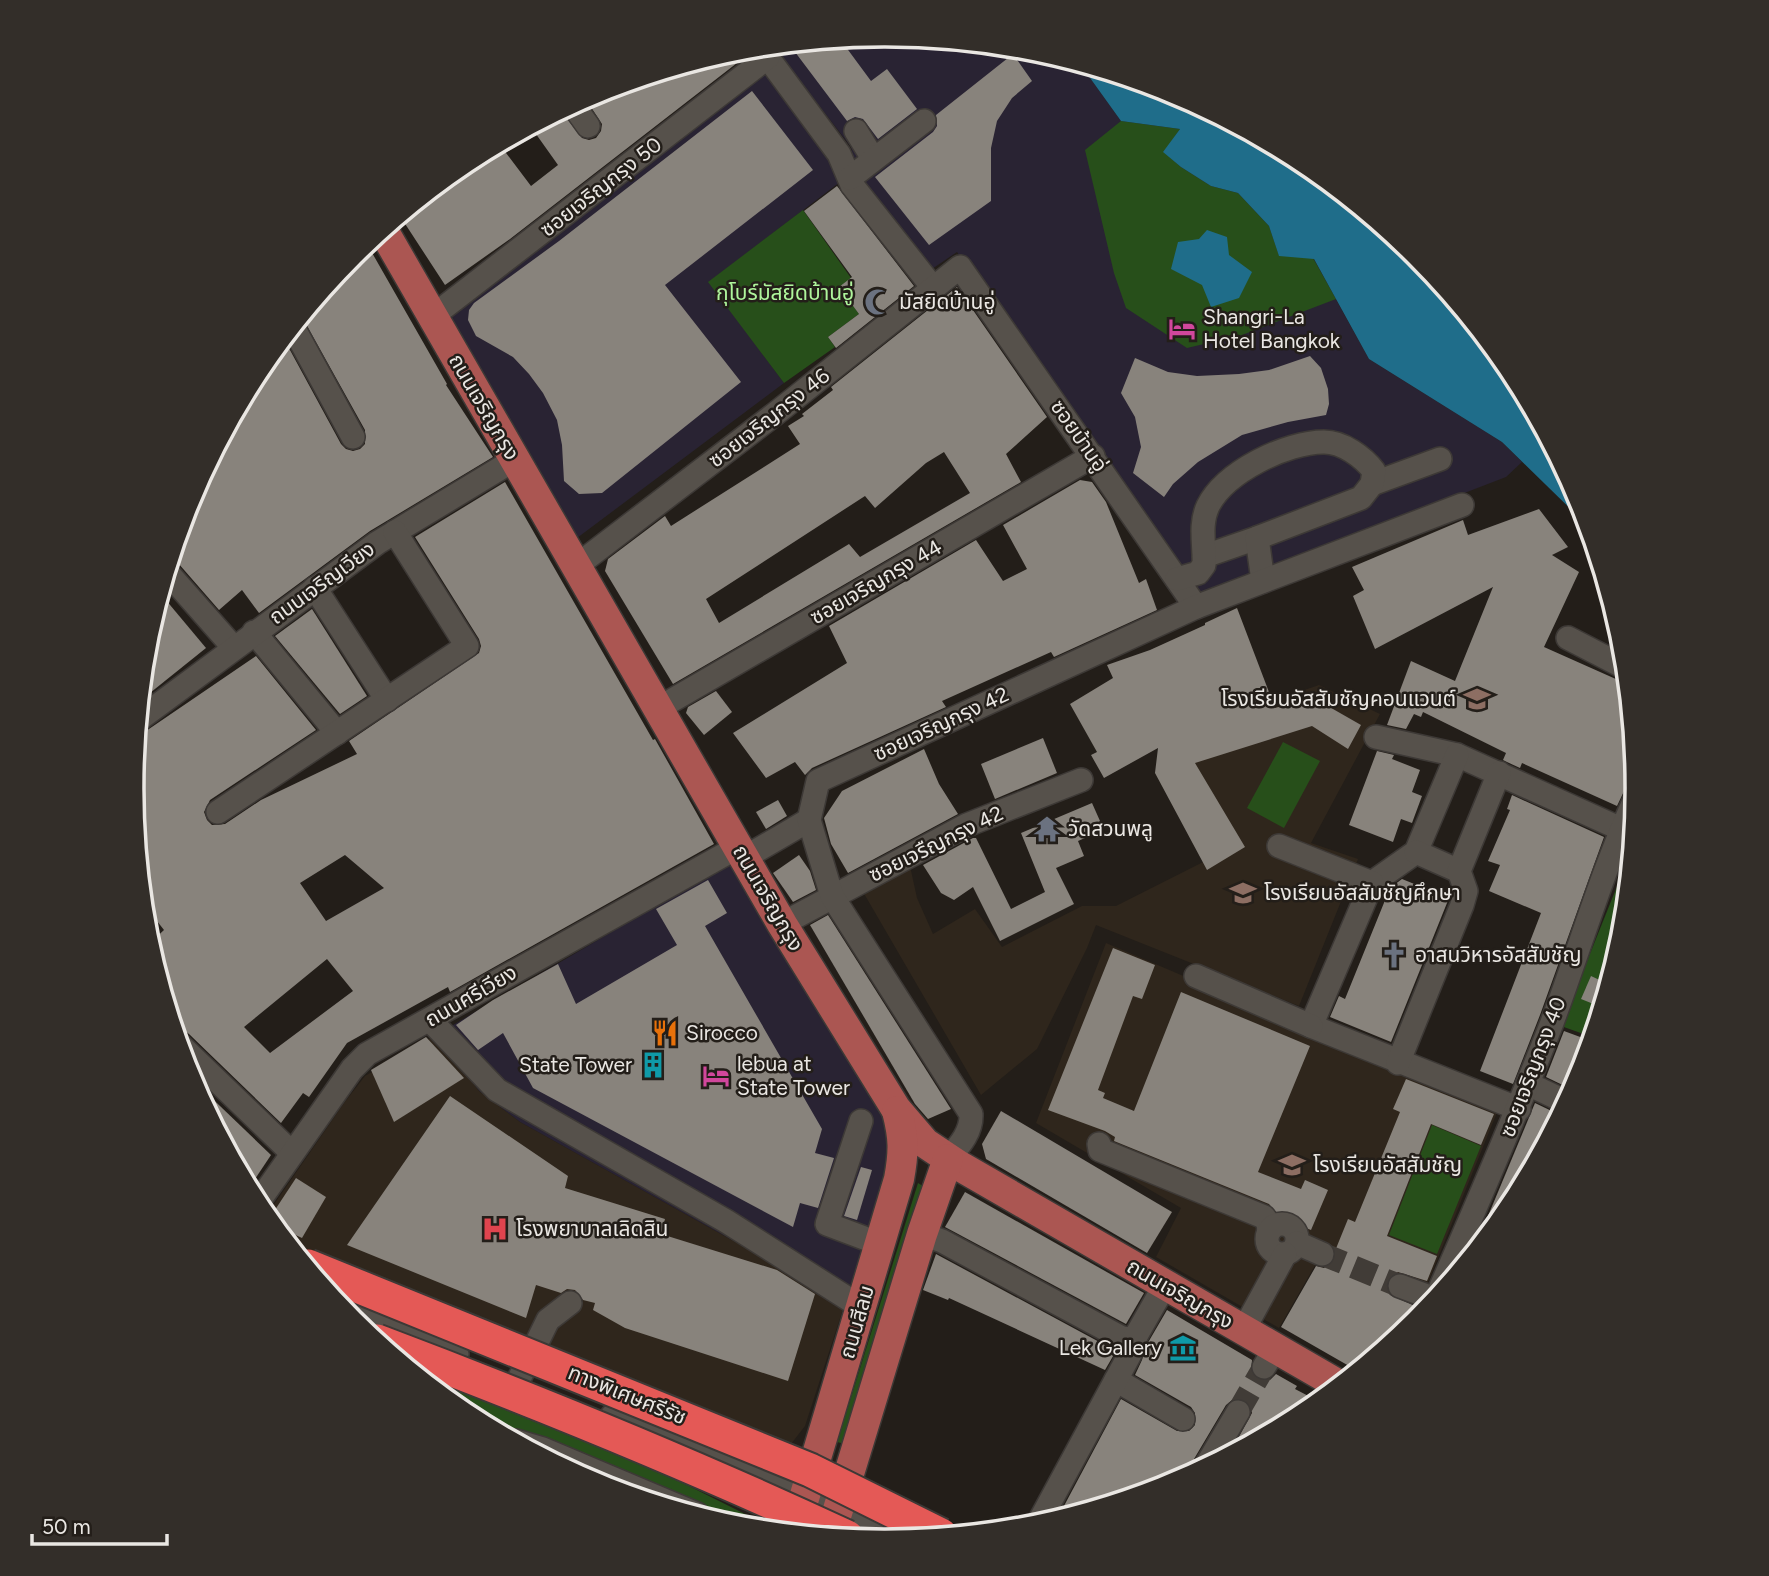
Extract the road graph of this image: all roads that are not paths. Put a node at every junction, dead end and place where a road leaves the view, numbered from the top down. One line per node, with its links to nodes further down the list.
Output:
1 (768, 57): 8 (street)
2 (756, 59): 12 (street, ซอยเจริญกรุง 50)
3 (579, 114): 5 (street)
4 (923, 121): 7 (street)
5 (588, 126)
6 (856, 131): 7 (street)
7 (876, 157): 8 (street)
8 (850, 178): 11 (street)
9 (388, 239): 12 (main road, ถนนเจริญกรุง)
10 (960, 267): 11 (street, ซอยเจริญกรุง 46); 16 (street, ซอยบ้านอู่)
11 (934, 289): 25 (street, ซอยเจริญกรุง 46)
12 (433, 316): 18 (main road, ถนนเจริญกรุง)
13 (298, 336): 15 (street)
14 (1055, 374): 20 (street)
15 (353, 437)
16 (1093, 456): 20 (street, ซอยบ้านอู่); 36 (street, ซอยเจริญกรุง 44)
17 (1440, 459): 19 (street)
18 (514, 460): 22 (street, ถนนเจริญเวียง); 25 (main road, ถนนเจริญกรุง)
19 (1372, 484): 23 (street); 24 (street)
20 (1115, 488): 26 (street, ซอยบ้านอู่)
21 (1462, 505): 28 (street, ซอยเจริญกรุง 42)
22 (395, 532): 29 (street, ถนนเจริญเวียง); 35 (street)
23 (1257, 538): 24 (street); 28 (street)
24 (1205, 556): 26 (street)
25 (575, 567): 36 (main road, ถนนเจริญกรุง)
26 (1177, 579): 30 (street, ซอยบ้านอู่)
27 (174, 580): 33 (street)
28 (1263, 581): 30 (street, ซอยเจริญกรุง 42)
29 (315, 588): 31 (street, ถนนเจริญเวียง); 35 (street)
30 (1196, 607): 44 (street, ซอยเจริญกรุง 42)
31 (254, 632): 33 (street, ถนนเจริญเวียง); 38 (street)
32 (1568, 638): 34 (street)
33 (234, 648): 37 (street, ถนนเจริญเวียง)
34 (1614, 662)
35 (387, 700): 38 (street)
36 (659, 708): 49 (main road, ถนนเจริญกรุง)
37 (148, 713)
38 (337, 733): 43 (street)
39 (1376, 737): 40 (street)
40 (1457, 755): 41 (street); 48 (street)
41 (1499, 773): 46 (street); 50 (street)
42 (1080, 780): 52 (street, ซอยเจรืญกรุง 42)
43 (218, 812)
44 (809, 820): 49 (street, ถนนศรีเวียง); 52 (street, ซอยเจริญกรุง 42)
45 (1624, 822): 46 (street, ซอยเจริญกรุง 40)
46 (1621, 829): 59 (street, ซอยเจริญกรุง 40)
47 (1279, 846): 51 (street)
48 (1416, 852): 50 (street); 51 (street)
49 (741, 853): 53 (main road, ถนนเจริญกรุง); 55 (street, ถนนศรีเวียง)
50 (1459, 871): 57 (street)
51 (1373, 883): 56 (street)
52 (832, 896): 53 (street, ซอยเจรืญกรุง 42); 64 (street, ซอยเจริญกรุง 42)
53 (782, 924): 64 (main road, ถนนเจริญกรุง)
54 (1196, 976): 56 (street)
55 (429, 1020): 65 (street, ถนนศรีเวียง); 77 (street)
56 (1311, 1026): 57 (street)
57 (1398, 1063): 61 (street)
58 (203, 1078): 65 (street)
59 (1528, 1084): 60 (street); 61 (street, ซอยเจริญกรุง 40)
60 (1557, 1098)
61 (1519, 1109): 71 (street, ซอยเจริญกรุง 40)
62 (861, 1121): 68 (street)
63 (1099, 1144): 69 (street)
64 (925, 1151): 67 (main road, ถนนสีลม); 68 (main road, ถนนสีลม); 73 (main road, ถนนเจริญกรุง)
65 (292, 1153): 66 (street, ถนนศรีเวียง)
66 (265, 1193)
67 (922, 1234): 80 (street); 94 (main road, ถนนสีลม)
68 (880, 1244): 77 (main road, ถนนสีลม)
69 (1280, 1245): 70 (street); 79 (street)
70 (1322, 1254)
71 (1450, 1265)
72 (326, 1273): 95 (highway, ทางพิเศษศรีรัช, bridge)
73 (1165, 1285): 79 (main road, ถนนเจริญกรุง); 80 (street)
74 (1400, 1286): 75 (street)
75 (1425, 1294)
76 (570, 1303): 83 (street)
77 (862, 1307): 90 (main road, ถนนสีลม)
78 (368, 1318): 83 (street)
79 (1237, 1327): 85 (main road, ถนนเจริญกรุง)
80 (1136, 1336): 84 (street)
81 (403, 1351): 94 (highway, ทางพิเศษศรีรัช, bridge)
82 (415, 1360): 88 (street)
83 (519, 1379): 88 (street)
84 (1116, 1380): 87 (street); 91 (street)
85 (1328, 1381)
86 (1238, 1412): 89 (street)
87 (1183, 1419)
88 (617, 1431): 90 (street); 92 (street)
89 (1215, 1450)
90 (807, 1494): 93 (main road, ถนนสีลม); 94 (street)
91 (1045, 1511)
92 (781, 1521)
93 (796, 1523)
94 (839, 1527)
95 (926, 1527)

